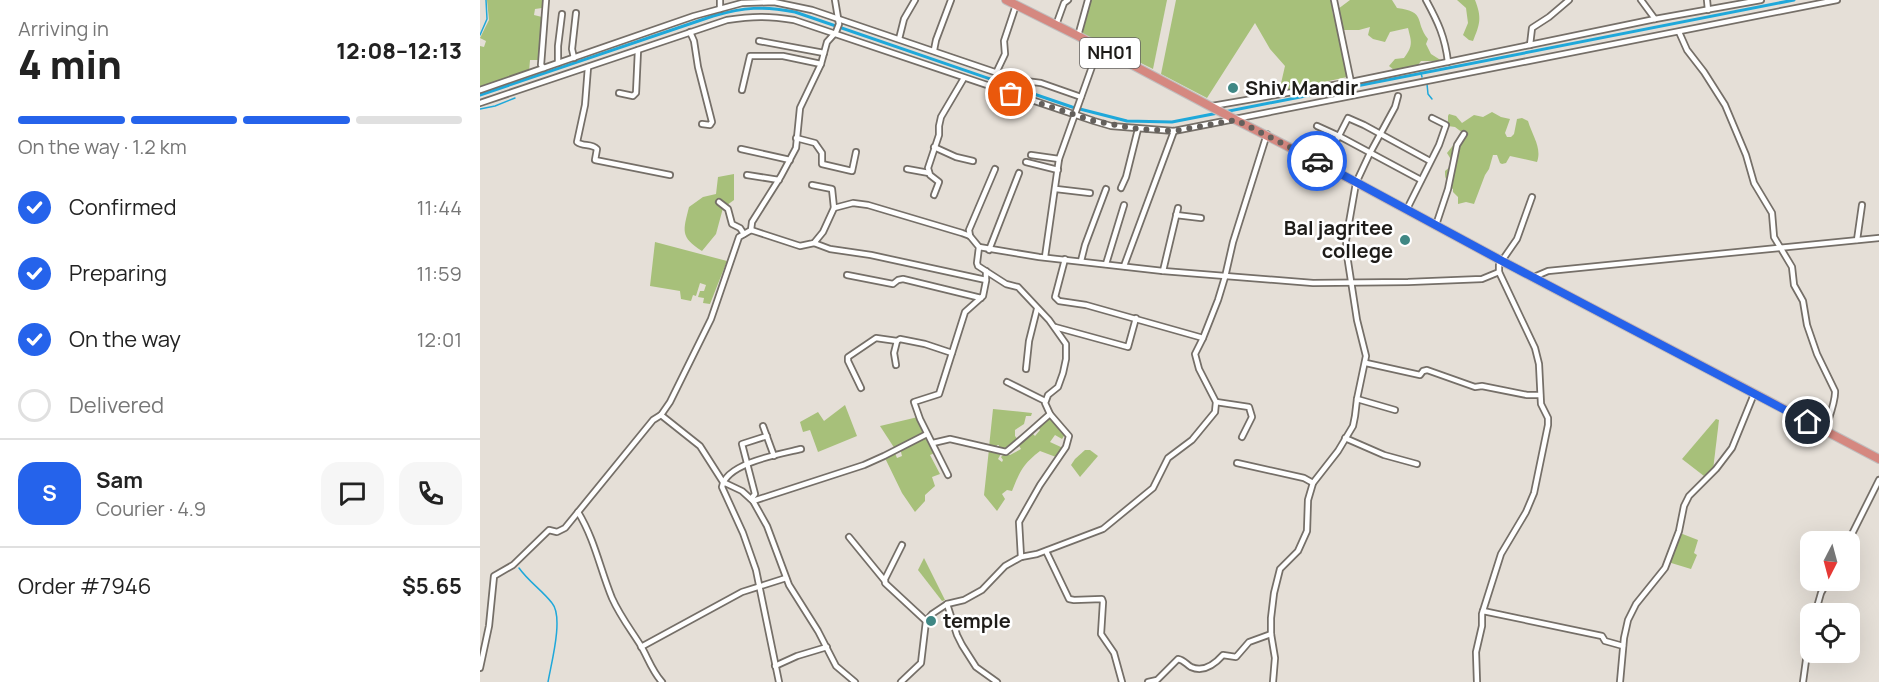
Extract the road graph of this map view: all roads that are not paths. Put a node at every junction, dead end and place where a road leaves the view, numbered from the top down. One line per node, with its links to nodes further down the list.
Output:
1 (546, 0): 40 (street)
2 (720, 0): 18 (street)
3 (835, 0): 24 (street)
4 (915, 0): 28 (street)
5 (951, 0): 33 (street)
6 (1006, 0): 17 (highway, NH01)
7 (1088, 0): 27 (street)
8 (1334, 0): 43 (street)
9 (1426, 0): 36 (street)
10 (1569, 0): 30 (street)
11 (1641, 0): 22 (street)
12 (1707, 0): 19 (street)
13 (1761, 0): 19 (street)
14 (1837, 0): 16 (street)
15 (1064, 1): 23 (street)
16 (1808, 3): 26 (street)
17 (1016, 5): 23 (highway, NH01); 41 (street)
18 (720, 9): 24 (street); 35 (street)
19 (1708, 10): 22 (street)
20 (576, 13): 35 (street)
21 (562, 14): 37 (street)
22 (1655, 19): 30 (street)
23 (1056, 25): 27 (highway, NH01)
24 (837, 27): 25 (street); 28 (street); 34 (street); 42 (street)
25 (690, 32): 32 (street); 54 (street)
26 (1679, 32): 53 (street); 107 (street)
27 (1078, 36): 31 (highway, NH01)
28 (899, 39): 33 (street)
29 (759, 41): 34 (street)
30 (1530, 45): 36 (street)
31 (1099, 46): 47 (street); 50 (highway, NH01)
32 (638, 50): 39 (street); 46 (street)
33 (934, 50): 41 (street)
34 (824, 53): 38 (street)
35 (574, 58): 37 (street)
36 (1448, 62): 43 (street)
37 (558, 63): 40 (street)
38 (821, 64): 45 (street); 62 (street)
39 (588, 67): 49 (street); 79 (street)
40 (544, 68): 44 (street)
41 (996, 73): 47 (street)
42 (964, 78): 51 (street); 63 (street)
43 (1352, 82): 50 (street)
44 (480, 90)
45 (742, 90)
46 (619, 93)
47 (1081, 96): 51 (street)
48 (1398, 96): 59 (street)
49 (480, 103)
50 (1212, 107): 53 (highway, NH01)
51 (1075, 112): 56 (street); 68 (street)
52 (1432, 118): 71 (street)
53 (1233, 119): 57 (street); 58 (highway, NH01)
54 (702, 124)
55 (1317, 126): 61 (street)
56 (1138, 129): 57 (street); 87 (street)
57 (1174, 131): 114 (street)
58 (1267, 134): 73 (highway, NH01); 119 (street)
59 (1380, 134): 61 (street); 66 (street); 71 (street)
60 (1464, 134): 99 (street)
61 (1339, 136): 66 (street); 73 (street)
62 (796, 138): 65 (street); 69 (street)
63 (934, 147): 70 (street); 77 (street)
64 (741, 149): 69 (street)
65 (856, 152)
66 (1370, 153): 82 (street); 83 (street)
67 (1031, 154): 68 (street)
68 (1059, 159): 76 (street)
69 (790, 160): 81 (street)
70 (973, 161)
71 (1430, 161): 82 (street)
72 (1026, 162): 76 (street)
73 (1324, 165): 83 (highway, NH01)
74 (907, 169): 77 (street)
75 (995, 169): 102 (street)
76 (1058, 170): 85 (street)
77 (929, 173): 89 (street)
78 (1019, 173): 108 (street)
79 (670, 175)
80 (747, 175): 81 (street)
81 (779, 180): 100 (street)
82 (1421, 180): 96 (street)
83 (1356, 183): 96 (highway, NH01); 122 (street)
84 (812, 185): 94 (street)
85 (1056, 189): 88 (street); 109 (street)
86 (1106, 189): 111 (street)
87 (1121, 189)
88 (1090, 193)
89 (934, 195)
90 (1532, 197): 112 (street)
91 (719, 202): 101 (street)
92 (1124, 205): 113 (street)
93 (1862, 205): 104 (street)
94 (834, 208): 102 (street); 105 (street)
95 (1178, 208): 97 (street)
96 (1407, 209): 99 (highway, NH01)
97 (1176, 214): 98 (street); 116 (street)
98 (1201, 218)
99 (1436, 225): 112 (highway, NH01)
100 (751, 230): 101 (street); 105 (street)
101 (744, 234): 142 (street)
102 (970, 236): 106 (street)
103 (1879, 238): 104 (street)
104 (1857, 240): 107 (street)
105 (814, 243): 121 (street)
106 (979, 247): 108 (street); 115 (street)
107 (1780, 247): 120 (street); 144 (street)
108 (989, 250): 109 (street)
109 (1045, 257): 110 (street)
110 (1065, 259): 111 (street); 125 (street)
111 (1081, 261): 113 (street)
112 (1502, 261): 117 (street); 120 (highway, NH01)
113 (1106, 264): 114 (street)
114 (1124, 266): 116 (street)
115 (986, 271): 121 (street); 124 (street)
116 (1163, 271): 119 (street)
117 (1499, 272): 122 (street); 136 (street)
118 (847, 275): 123 (street)
119 (1225, 277): 122 (street); 127 (street)
120 (1534, 277): 135 (highway, NH01)
121 (986, 280): 123 (street)
122 (1353, 284): 130 (street)
123 (981, 298): 129 (street)
124 (1037, 309): 126 (street); 132 (street)
125 (1136, 318): 126 (street); 127 (street)
126 (1055, 327): 138 (street)
127 (1203, 338): 139 (street)
128 (897, 341): 129 (street); 131 (street); 134 (street)
129 (952, 353): 145 (street)
130 (1366, 363): 136 (street); 137 (street)
131 (896, 365)
132 (1026, 369)
133 (1007, 382): 138 (street)
134 (861, 388)
135 (1754, 394): 144 (highway, NH01); 174 (street)
136 (1540, 395): 171 (street)
137 (1357, 399): 140 (street); 148 (street)
138 (1045, 401): 141 (street)
139 (1216, 402): 147 (street); 165 (street)
140 (1395, 410)
141 (1050, 414): 149 (street); 166 (street)
142 (661, 415): 158 (street); 161 (street)
143 (763, 426): 146 (street)
144 (1826, 431): 152 (highway, NH01)
145 (927, 434): 149 (street); 160 (street)
146 (767, 436): 151 (street); 153 (street)
147 (1242, 437)
148 (1345, 438): 155 (street); 159 (street)
149 (933, 443): 156 (street)
150 (801, 449): 151 (street)
151 (774, 456): 153 (street)
152 (1879, 459)
153 (748, 463): 158 (street); 160 (street)
154 (1237, 463): 159 (street)
155 (1417, 464)
156 (948, 475)
157 (1879, 480): 162 (street)
158 (723, 482): 160 (street); 169 (street)
159 (1313, 483): 173 (street)
160 (752, 500): 167 (street)
161 (578, 512): 175 (street); 179 (street)
162 (1854, 531)
163 (849, 537): 168 (street)
164 (902, 545): 168 (street)
165 (1046, 551): 166 (street); 185 (street)
166 (1021, 557): 170 (street)
167 (786, 578): 169 (street); 176 (street)
168 (885, 582): 172 (street)
169 (760, 585): 175 (street); 178 (street)
170 (947, 604): 172 (street); 184 (street)
171 (1483, 611): 174 (street); 188 (street)
172 (926, 621): 183 (street)
173 (1271, 634): 186 (street); 187 (street)
174 (1623, 646): 189 (street)
175 (641, 647): 180 (street)
176 (827, 647): 178 (street); 182 (street)
177 (1806, 663): 190 (street)
178 (775, 666): 181 (street)
179 (480, 668)
180 (662, 682)
181 (779, 682)
182 (855, 682)
183 (901, 682)
184 (997, 682)
185 (1122, 682)
186 (1148, 682)
187 (1273, 682)
188 (1477, 682)
189 (1620, 682)
190 (1803, 682)

